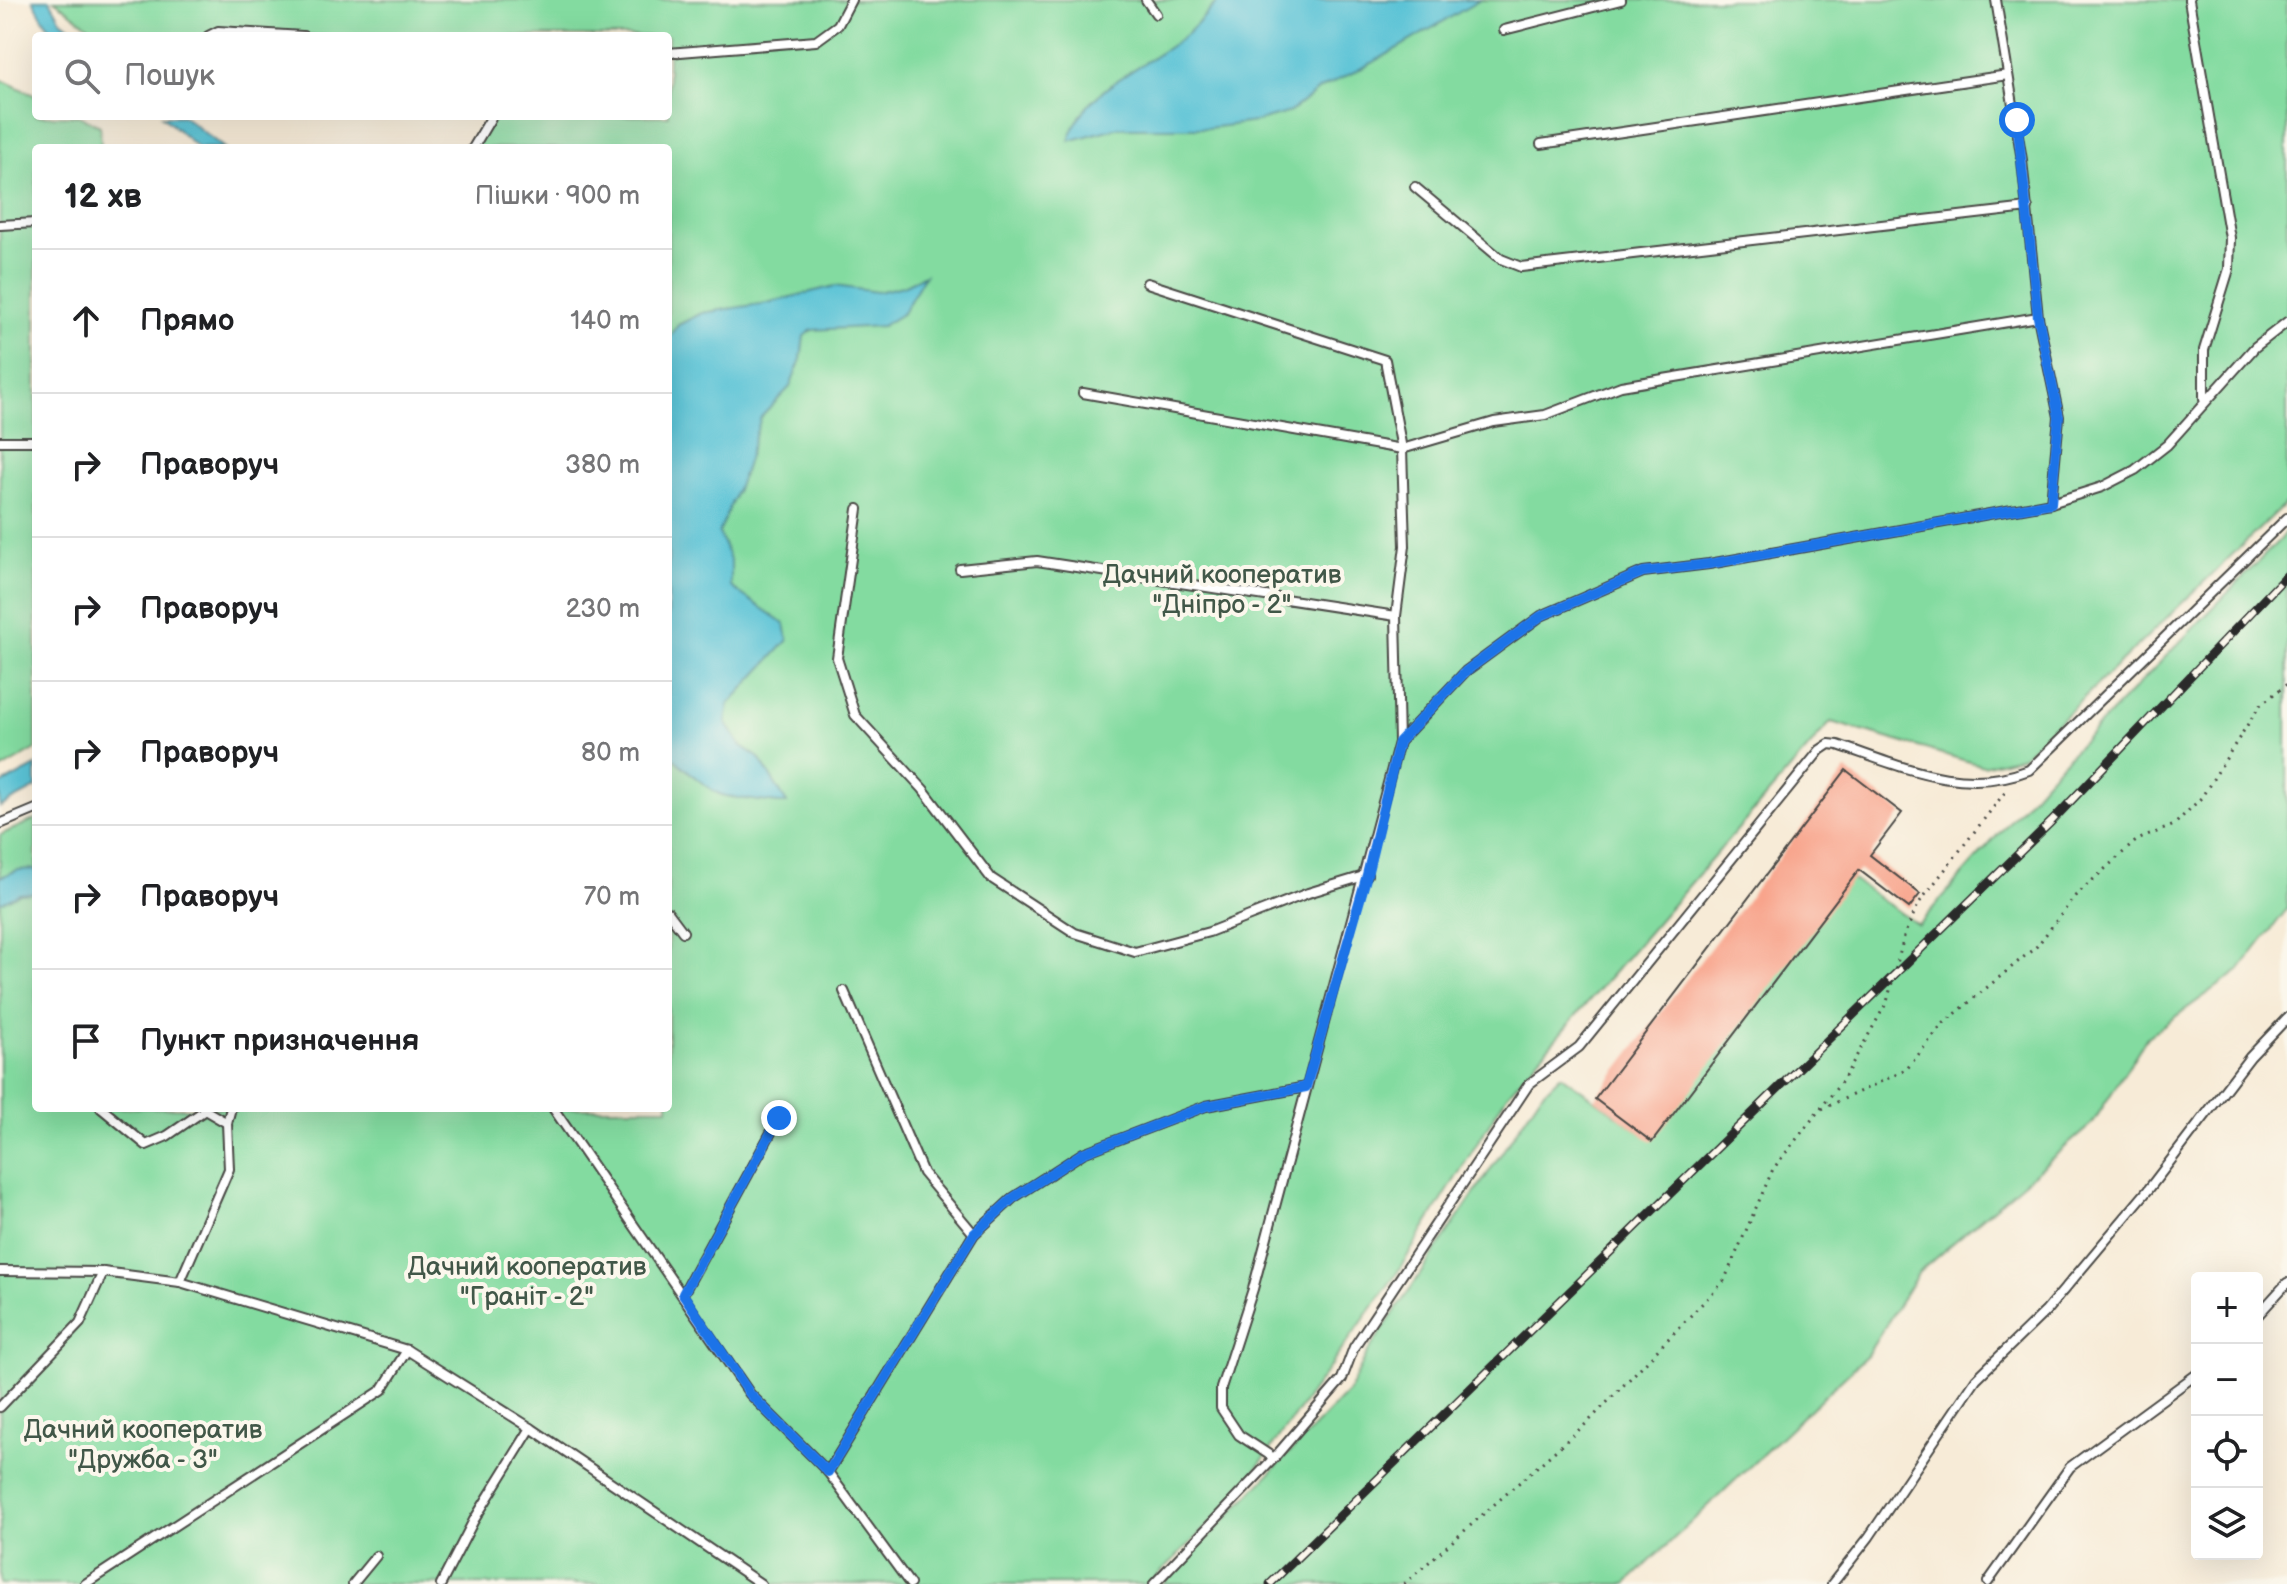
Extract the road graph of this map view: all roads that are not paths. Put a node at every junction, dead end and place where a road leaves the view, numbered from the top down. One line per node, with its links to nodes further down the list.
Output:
1 (851, 0): 8 (lane)
2 (1146, 0): 6 (lane)
3 (1621, 0): 7 (lane)
4 (1996, 0): 9 (lane)
5 (2189, 0): 21 (lane)
6 (1156, 14)
7 (1504, 30)
8 (672, 53)
9 (2008, 75): 12 (lane); 14 (lane)
10 (490, 120): 11 (lane)
11 (475, 144)
12 (1541, 144)
13 (1415, 187): 14 (lane)
14 (2028, 208): 18 (lane)
15 (32, 223): 16 (lane)
16 (0, 225)
17 (1147, 283): 24 (lane)
18 (2038, 317): 24 (lane); 25 (lane)
19 (2287, 322): 21 (lane)
20 (1083, 393): 24 (lane)
21 (2204, 400): 25 (lane)
22 (0, 441): 23 (lane)
23 (32, 441)
24 (1402, 449): 29 (lane)
25 (2051, 503): 30 (lane)
26 (858, 509): 33 (lane)
27 (2287, 518): 57 (lane)
28 (960, 569): 29 (lane)
29 (1396, 616): 30 (lane)
30 (1399, 742): 33 (lane)
31 (32, 811): 32 (lane)
32 (0, 824)
33 (1367, 875): 38 (lane)
34 (672, 917): 35 (lane)
35 (683, 932)
36 (844, 991): 46 (lane)
37 (2287, 1018): 67 (lane)
38 (1306, 1087): 46 (lane); 57 (lane)
39 (106, 1112): 40 (lane)
40 (200, 1112)
41 (209, 1112): 45 (lane)
42 (230, 1112): 45 (lane)
43 (556, 1112): 51 (lane)
44 (779, 1118): 51 (lane)
45 (227, 1123): 49 (lane)
46 (974, 1234): 58 (lane)
47 (0, 1271): 48 (lane)
48 (103, 1272): 49 (lane); 55 (lane)
49 (180, 1282): 53 (lane)
50 (2287, 1283): 52 (lane)
51 (683, 1294): 58 (lane)
52 (2263, 1309)
53 (407, 1350): 56 (lane); 61 (lane)
54 (2191, 1378): 60 (lane)
55 (0, 1407)
56 (531, 1428): 63 (lane); 64 (lane)
57 (1274, 1458): 66 (lane)
58 (828, 1472): 65 (lane)
59 (376, 1556): 62 (lane)
60 (1988, 1582)
61 (85, 1584)
62 (353, 1584)
63 (441, 1584)
64 (761, 1584)
65 (910, 1584)
66 (1154, 1584)
67 (1832, 1584)

